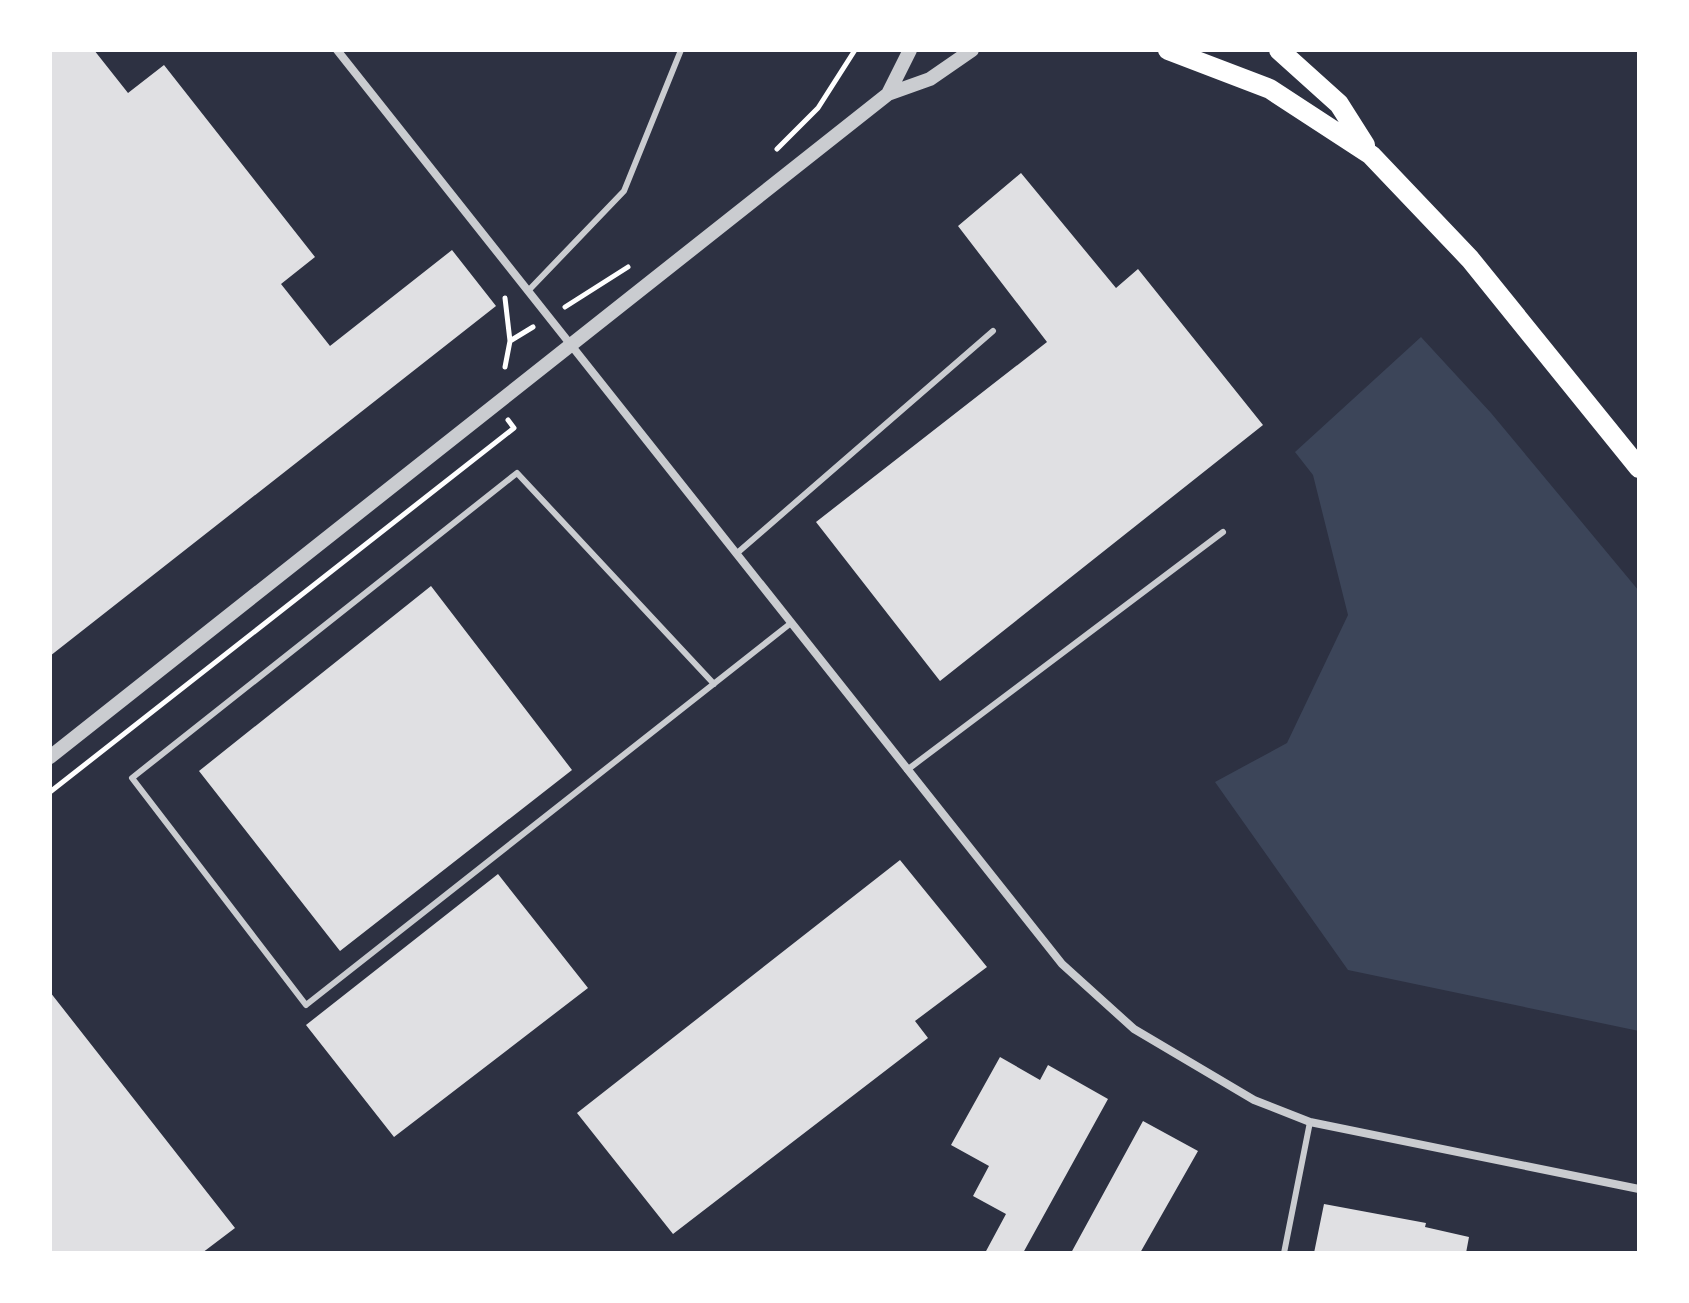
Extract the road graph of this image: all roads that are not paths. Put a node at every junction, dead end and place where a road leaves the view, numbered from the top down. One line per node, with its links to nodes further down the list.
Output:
1 (337, 50): 9 (street)
2 (681, 50): 9 (lane)
3 (910, 50): 7 (street)
4 (972, 50): 7 (street)
5 (1168, 50): 8 (main road)
6 (1279, 50): 8 (main road)
7 (888, 94): 11 (street)
8 (1371, 155): 12 (main road)
9 (528, 291): 11 (street)
10 (993, 331): 14 (lane)
11 (569, 345): 14 (street); 17 (street)
12 (1639, 468)
13 (1223, 532): 18 (lane)
14 (736, 554): 15 (street)
15 (791, 623): 16 (lane); 18 (street)
16 (714, 684): 16 (lane)
17 (50, 757)
18 (907, 770): 19 (street)
19 (1310, 1122): 20 (street); 21 (lane)
20 (1639, 1189)
21 (1284, 1253)

